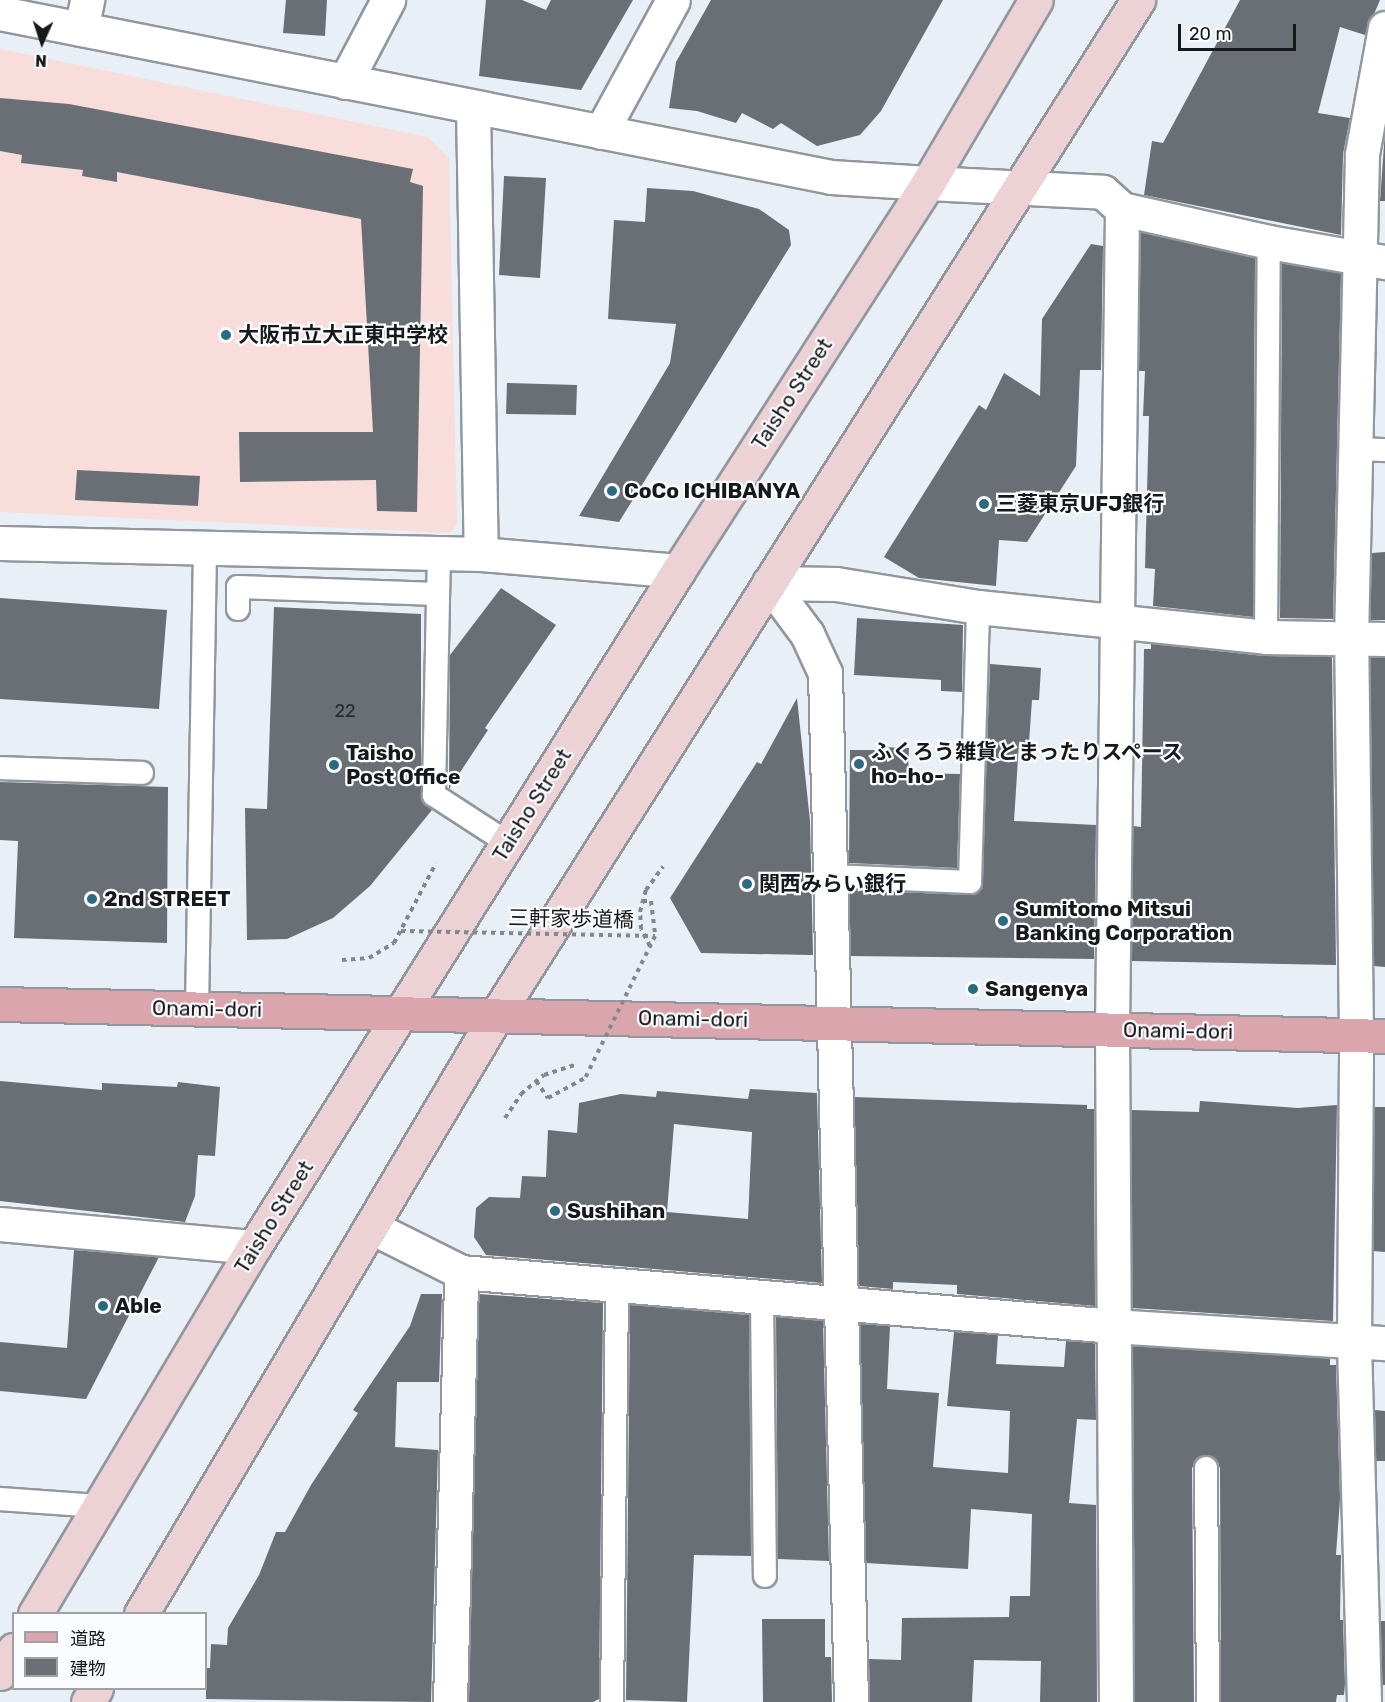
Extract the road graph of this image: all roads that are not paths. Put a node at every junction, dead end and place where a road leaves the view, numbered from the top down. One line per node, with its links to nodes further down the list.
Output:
1 (388, 0): 8 (street)
2 (673, 0): 10 (street)
3 (1036, 0): 11 (main road, Taisho Street)
4 (1138, 0): 12 (main road)
5 (0, 13): 6 (street)
6 (84, 15): 8 (street)
7 (1385, 28): 15 (street)
8 (345, 82): 9 (street)
9 (473, 107): 10 (street); 20 (street)
10 (601, 132): 11 (street)
11 (928, 183): 12 (street); 21 (main road, Taisho Street)
12 (1019, 188): 13 (street); 22 (main road)
13 (1122, 208): 14 (street); 26 (street)
14 (1269, 242): 15 (street); 27 (lane)
15 (1371, 260): 16 (street)
16 (1370, 449): 28 (street)
17 (0, 543): 18 (street)
18 (206, 545): 19 (street); 35 (lane)
19 (439, 552): 20 (street); 23 (lane)
20 (481, 554): 21 (street)
21 (678, 571): 32 (main road, Taisho Street)
22 (769, 583): 24 (street); 33 (street); 37 (main road)
23 (438, 594): 25 (lane); 32 (lane)
24 (978, 607): 26 (street); 33 (lane)
25 (238, 609)
26 (1116, 621): 27 (street); 39 (street)
27 (1266, 637): 28 (street)
28 (1350, 639): 29 (street); 40 (street)
29 (1385, 639)
30 (0, 768): 31 (lane)
31 (141, 773)
32 (508, 843): 36 (main road, Taisho Street)
33 (831, 876): 38 (street)
34 (0, 1004): 35 (main road, Onami-dori)
35 (197, 1009): 36 (main road, Onami-dori)
36 (405, 1011): 37 (main road, Onami-dori); 43 (main road, Taisho Street)
37 (497, 1014): 38 (main road, Onami-dori); 42 (main road)
38 (835, 1023): 39 (main road, Onami-dori); 47 (street)
39 (1112, 1029): 40 (main road, Onami-dori); 48 (street)
40 (1371, 1036): 49 (street)
41 (0, 1224): 43 (street)
42 (371, 1227): 44 (street); 55 (main road)
43 (254, 1247): 52 (main road, Taisho Street)
44 (461, 1272): 45 (street); 58 (street)
45 (617, 1285): 46 (street); 59 (lane)
46 (762, 1298): 47 (street); 53 (lane)
47 (842, 1305): 48 (street); 60 (street)
48 (1113, 1326): 49 (street); 61 (street)
49 (1370, 1342): 63 (street)
50 (1206, 1468): 62 (lane)
51 (0, 1499): 52 (lane)
52 (98, 1506): 54 (main road, Taisho Street)
53 (765, 1576)
54 (36, 1612)
55 (142, 1612)
56 (12, 1653): 57 (main road)
57 (0, 1673)
58 (450, 1702)
59 (612, 1702)
60 (851, 1702)
61 (1116, 1702)
62 (1208, 1702)
63 (1364, 1702)

